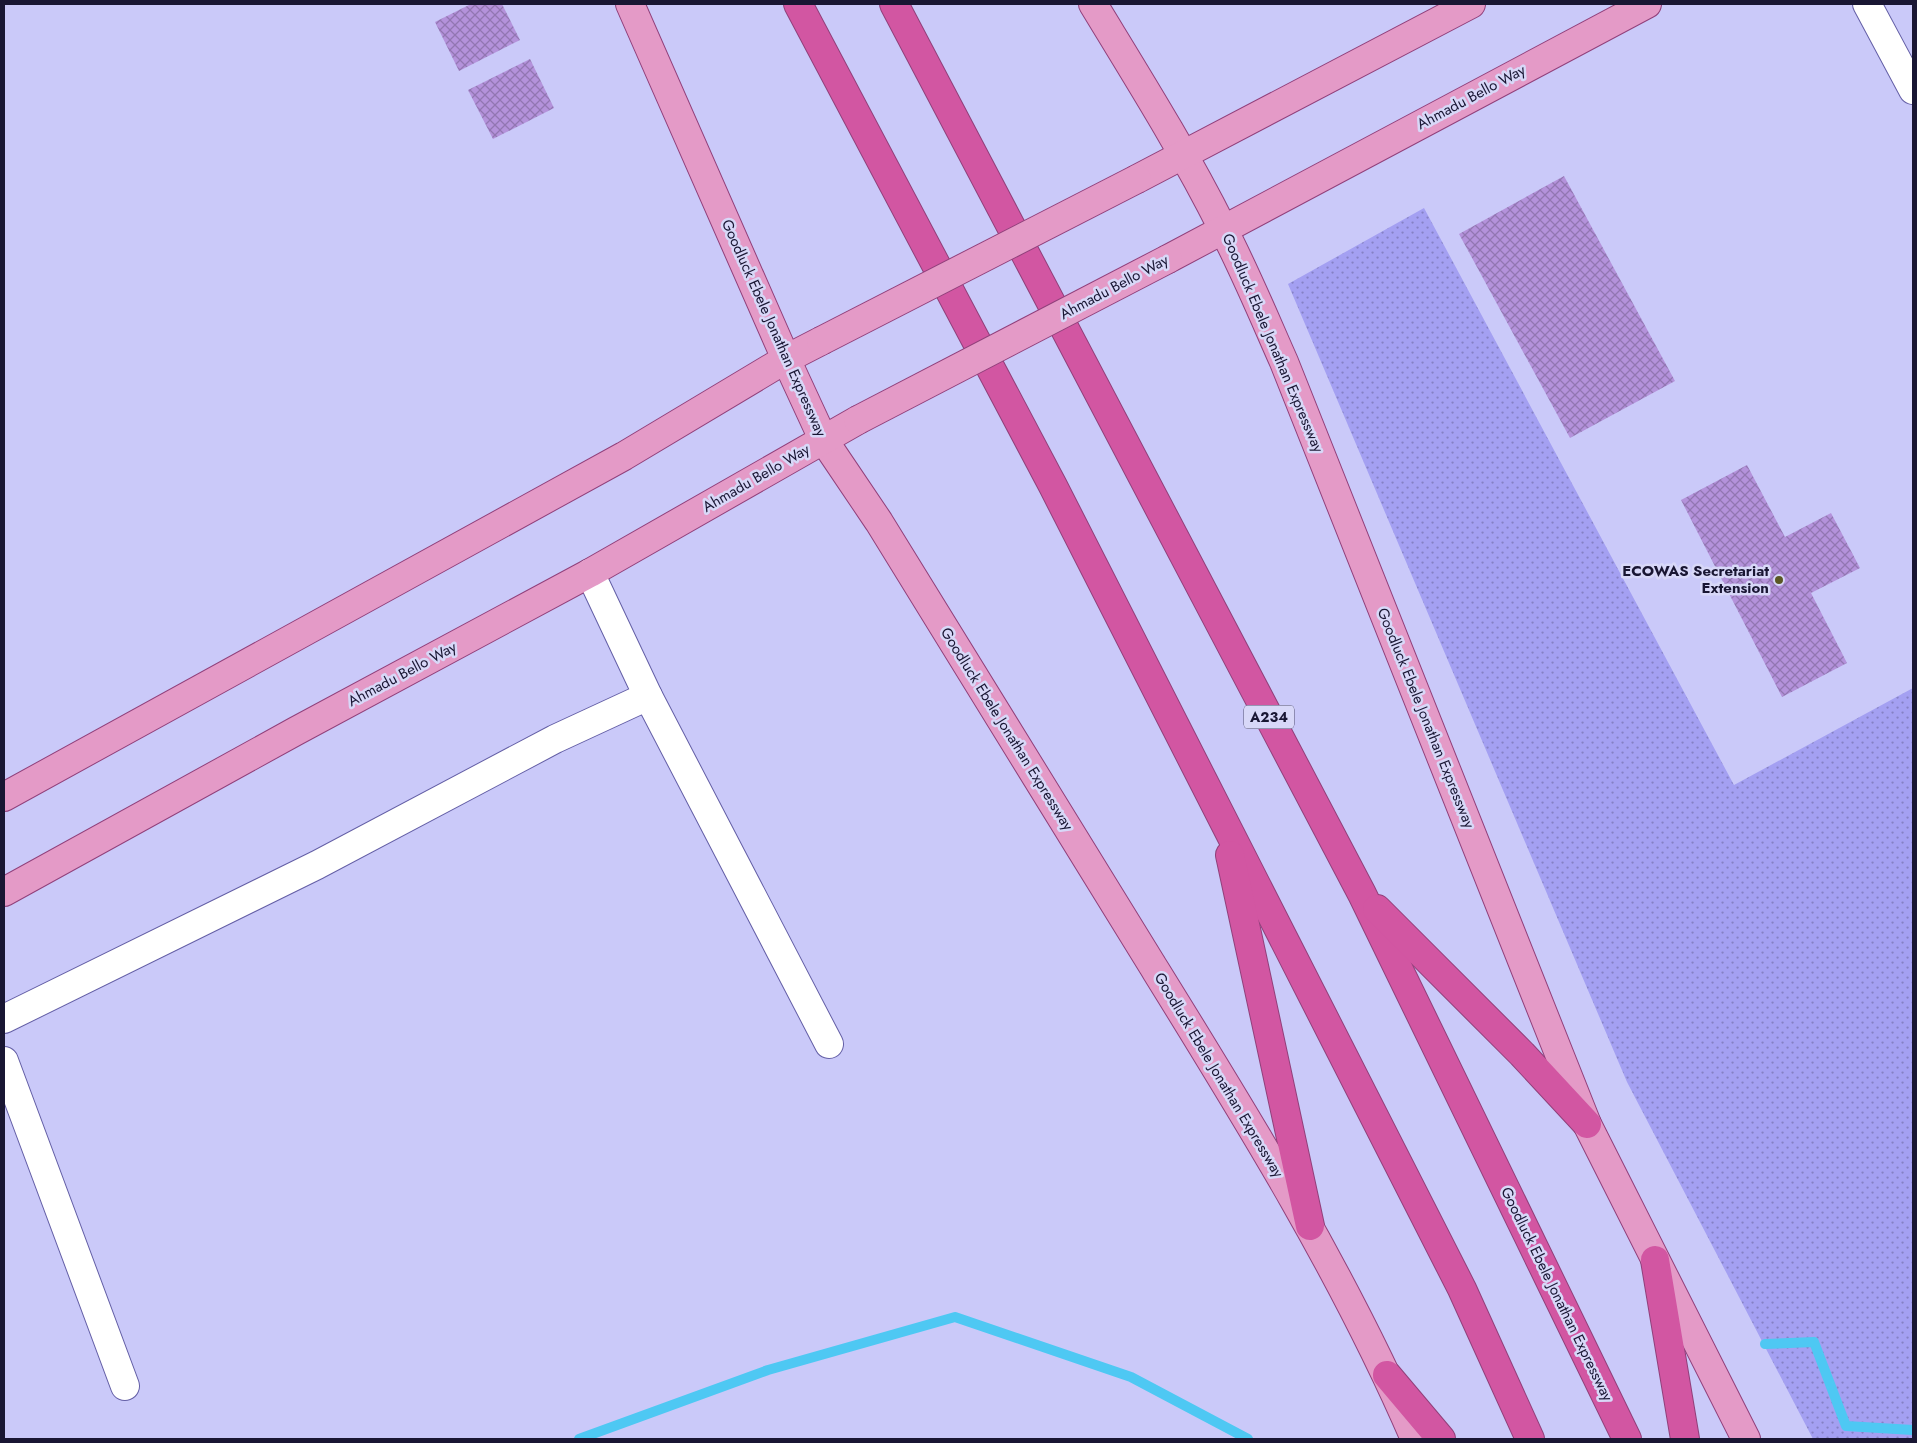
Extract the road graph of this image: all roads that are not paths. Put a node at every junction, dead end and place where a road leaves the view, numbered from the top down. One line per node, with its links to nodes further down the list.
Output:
1 (630, 4): 11 (main road, Goodluck Ebele Jonathan Expressway)
2 (798, 4): 16 (highway)
3 (894, 4): 18 (highway, Goodluck Ebele Jonathan Expressway / A234)
4 (1093, 4): 9 (main road, Goodluck Ebele Jonathan Expressway)
5 (1471, 4): 9 (main road)
6 (1647, 4): 10 (main road, Ahmadu Bello Way)
7 (1867, 4): 8 (street)
8 (1913, 90)
9 (1184, 155): 10 (main road, Goodluck Ebele Jonathan Expressway); 11 (main road, bridge)
10 (1223, 228): 12 (main road, Ahmadu Bello Way, bridge); 22 (main road, Goodluck Ebele Jonathan Expressway)
11 (786, 359): 12 (main road, Goodluck Ebele Jonathan Expressway); 15 (main road)
12 (823, 439): 13 (main road, Ahmadu Bello Way); 23 (main road, Goodluck Ebele Jonathan Expressway)
13 (590, 574): 14 (street); 17 (main road, Ahmadu Bello Way)
14 (648, 696): 19 (street); 20 (street)
15 (4, 797)
16 (1222, 817): 23 (highway); 29 (highway)
17 (4, 892)
18 (1362, 894): 22 (highway); 30 (highway, Goodluck Ebele Jonathan Expressway / A234)
19 (4, 1019)
20 (829, 1044)
21 (4, 1061): 26 (street)
22 (1587, 1124): 24 (main road, Goodluck Ebele Jonathan Expressway)
23 (1310, 1226): 25 (main road, Goodluck Ebele Jonathan Expressway)
24 (1655, 1260): 31 (highway); 32 (main road, Goodluck Ebele Jonathan Expressway)
25 (1387, 1375): 27 (main road, Goodluck Ebele Jonathan Expressway); 28 (highway)
26 (125, 1386)
27 (1415, 1439)
28 (1441, 1439)
29 (1530, 1439)
30 (1627, 1439)
31 (1685, 1439)
32 (1746, 1439)

